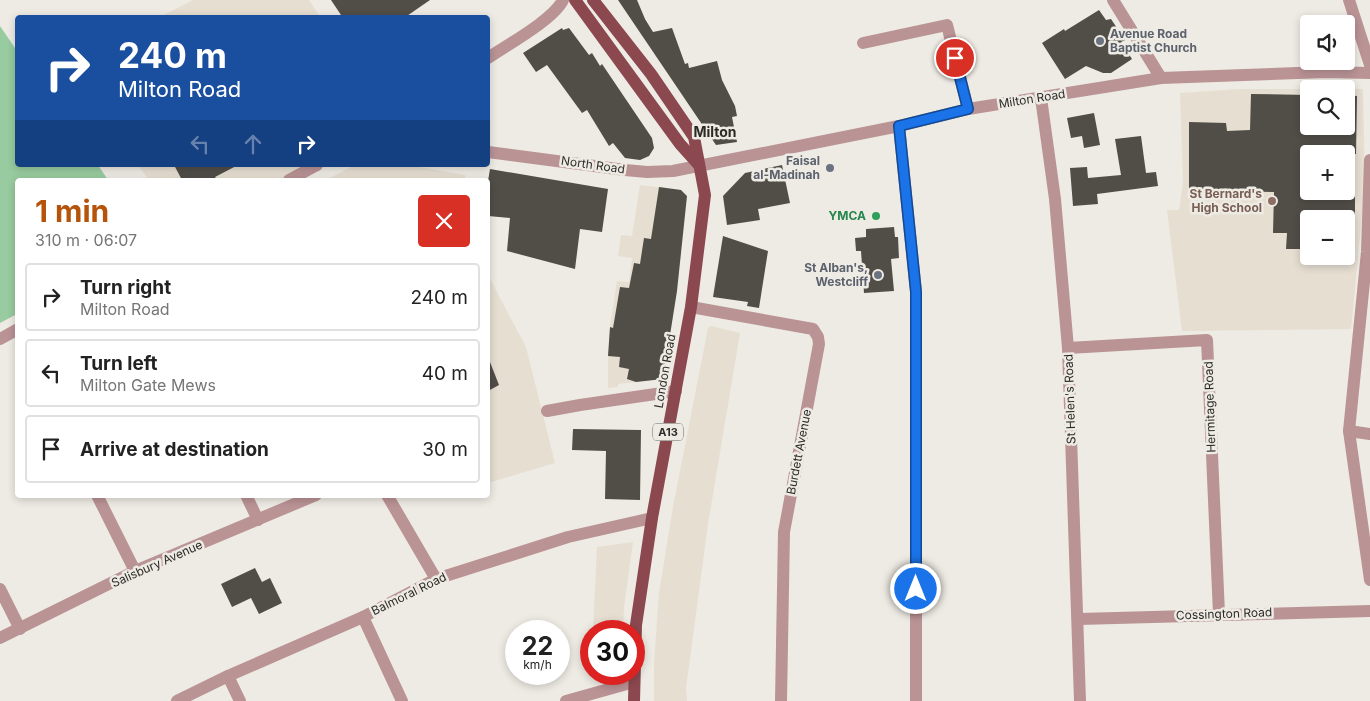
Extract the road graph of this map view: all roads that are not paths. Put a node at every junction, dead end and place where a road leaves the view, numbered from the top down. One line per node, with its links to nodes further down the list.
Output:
1 (563, 0): 7 (street)
2 (575, 0): 16 (main road, London Road / A13)
3 (1113, 0): 10 (street)
4 (1348, 0): 8 (street)
5 (596, 1): 16 (main road, London Road / A13)
6 (863, 43): 12 (street)
7 (490, 57)
8 (1370, 65)
9 (1370, 73): 10 (street, Milton Road)
10 (1161, 78): 11 (street, Milton Road)
11 (1041, 98): 12 (street, Milton Road); 23 (street, St Helen's Road)
12 (968, 109): 13 (street, Milton Road)
13 (899, 126): 16 (street, Milton Road); 54 (street)
14 (490, 152): 16 (street, North Road)
15 (1370, 160): 19 (street)
16 (698, 164): 20 (main road, London Road / A13)
17 (312, 167): 18 (street)
18 (293, 178)
19 (1369, 252): 26 (street)
20 (691, 307): 24 (main road, London Road / A13); 53 (street, Burdett Avenue)
21 (15, 333): 22 (street)
22 (0, 340)
23 (1068, 348): 39 (street, Hermitage Road); 41 (street, St Helen's Road)
24 (676, 391): 25 (street); 32 (main road, London Road / A13)
25 (547, 411)
26 (1349, 431): 27 (street); 36 (street)
27 (1370, 434)
28 (98, 498): 34 (street)
29 (247, 498): 33 (street)
30 (309, 498): 33 (street, Salisbury Avenue)
31 (389, 498): 35 (street)
32 (652, 518): 35 (street, Balmoral Road); 42 (main road, London Road / A13)
33 (258, 520): 34 (street, Salisbury Avenue)
34 (135, 572): 43 (street, Salisbury Avenue)
35 (436, 579): 40 (street, Balmoral Road)
36 (1370, 580)
37 (0, 589): 43 (street)
38 (1370, 611): 39 (street, Cossington Road)
39 (1219, 614): 41 (street, Cossington Road)
40 (364, 617): 45 (street, Balmoral Road); 50 (street)
41 (1079, 619): 55 (street, St Helen's Road)
42 (637, 620)
43 (20, 629): 44 (street, Salisbury Avenue)
44 (0, 638)
45 (228, 676): 48 (street, Balmoral Road); 49 (street)
46 (623, 685): 51 (street)
47 (634, 685): 52 (main road, London Road / A13)
48 (177, 701)
49 (240, 701)
50 (402, 701)
51 (566, 701)
52 (634, 701)
53 (781, 701)
54 (916, 701)
55 (1080, 701)

